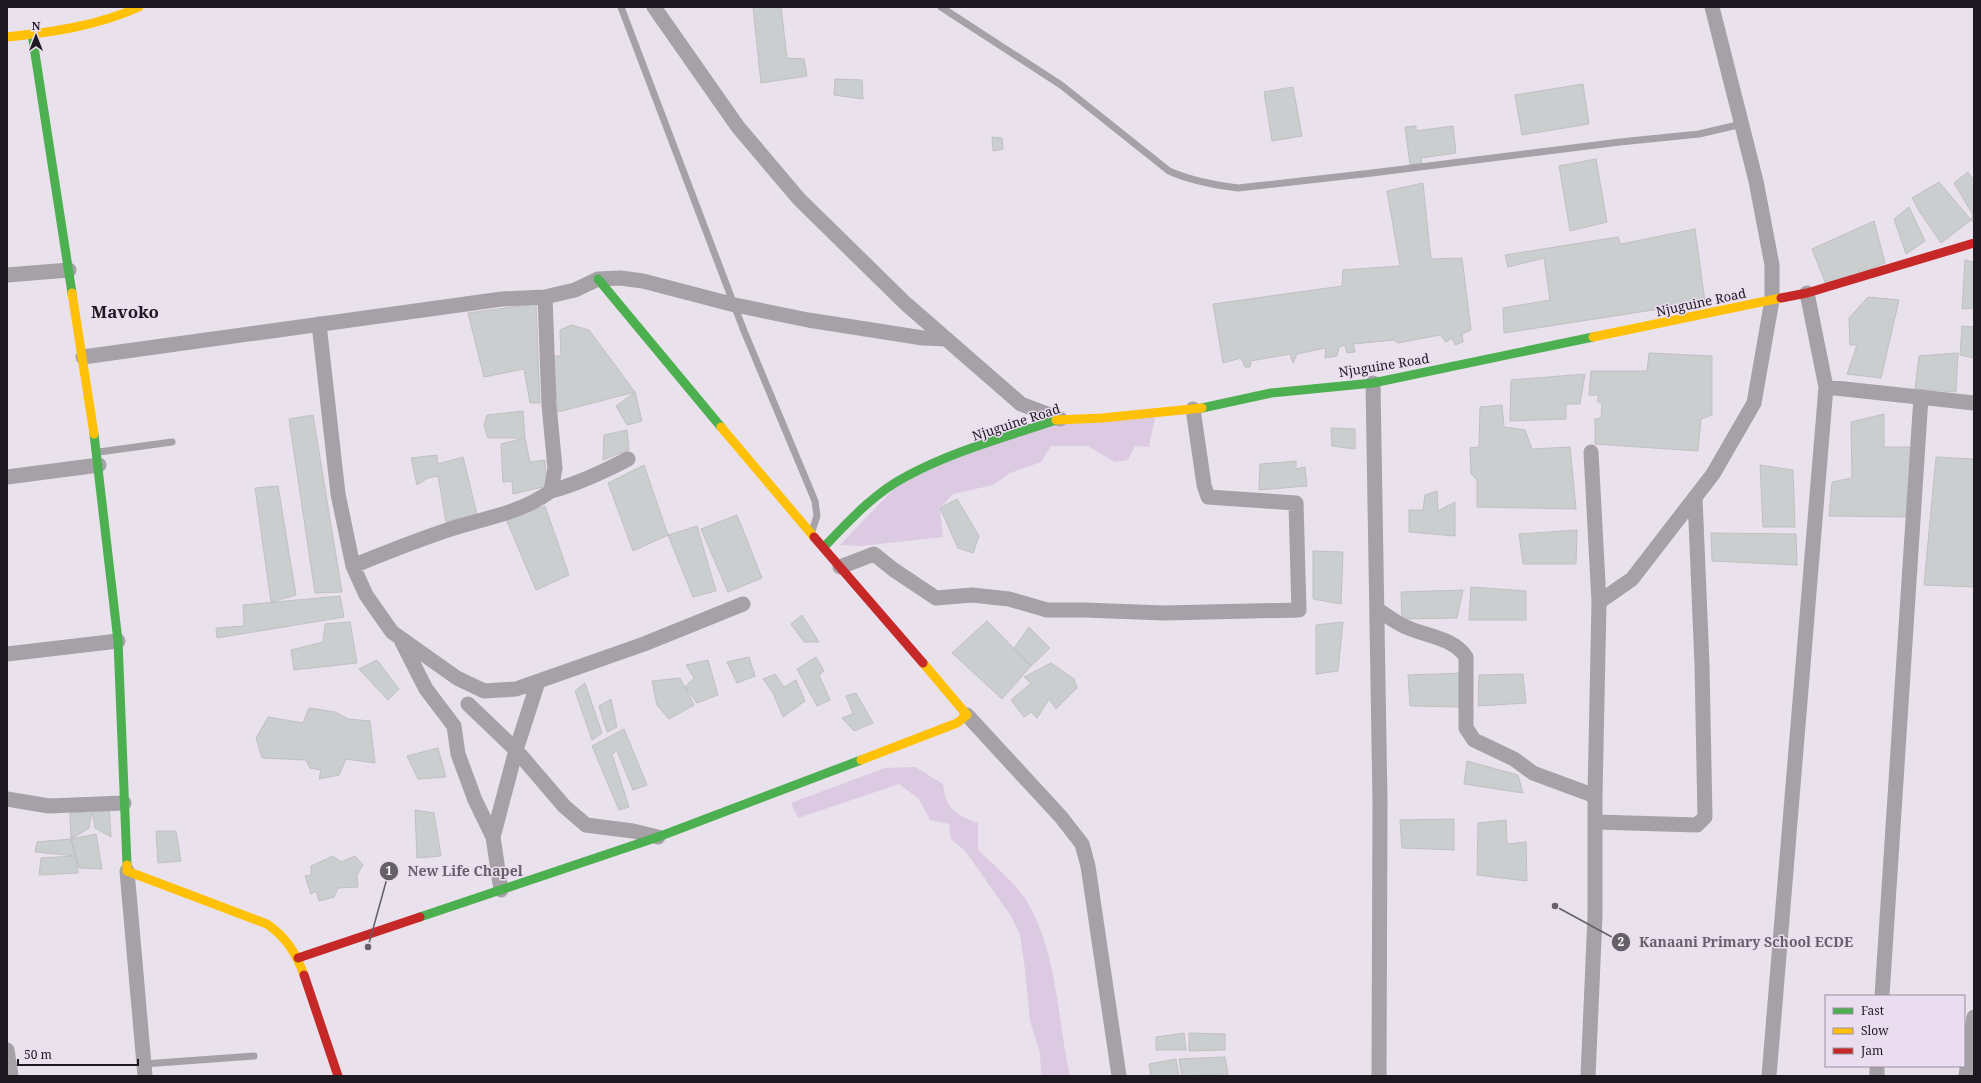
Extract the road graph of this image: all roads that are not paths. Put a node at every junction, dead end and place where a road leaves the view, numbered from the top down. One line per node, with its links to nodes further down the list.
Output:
1 (139, 7): 6 (street)
2 (621, 7): 16 (lane)
3 (654, 7): 18 (street)
4 (941, 7): 8 (lane)
5 (1712, 7): 8 (street)
6 (32, 34): 7 (street); 10 (street)
7 (7, 37)
8 (1742, 124): 15 (street)
9 (1974, 243): 13 (street, Njuguine Road)
10 (69, 270): 11 (street); 19 (street)
11 (7, 275)
12 (598, 279): 14 (street); 16 (street); 33 (street)
13 (1807, 293): 15 (street, Njuguine Road); 21 (street)
14 (545, 297): 17 (street); 31 (street)
15 (1772, 300): 20 (street, Njuguine Road); 32 (street)
16 (735, 305): 18 (street); 33 (lane)
17 (319, 324): 19 (street); 35 (street)
18 (947, 339): 25 (street)
19 (83, 357): 28 (street)
20 (1373, 383): 24 (street, Njuguine Road); 39 (street)
21 (1826, 387): 22 (street); 68 (street)
22 (1921, 397): 23 (street); 58 (street)
23 (1974, 403)
24 (1193, 409): 25 (street, Njuguine Road); 36 (street)
25 (1060, 418): 34 (street, Njuguine Road)
26 (172, 442): 28 (lane)
27 (1591, 452): 37 (street)
28 (98, 459): 30 (street); 41 (street)
29 (628, 459): 31 (street)
30 (7, 477)
31 (551, 491): 35 (street)
32 (1695, 497): 37 (street); 52 (street)
33 (812, 533): 34 (street)
34 (824, 547): 36 (street)
35 (353, 566): 40 (street)
36 (840, 567): 46 (street)
37 (1598, 602): 49 (street)
38 (743, 604): 43 (street)
39 (1377, 609): 49 (street); 66 (street)
40 (401, 639): 44 (street); 47 (street)
41 (118, 641): 42 (street); 51 (street)
42 (7, 654)
43 (538, 682): 44 (street); 48 (street)
44 (484, 691): 45 (street)
45 (468, 704): 47 (street); 48 (street)
46 (967, 715): 54 (street); 65 (street)
47 (449, 719): 53 (street)
48 (516, 750): 53 (street); 54 (street)
49 (1594, 796): 52 (street)
50 (7, 799): 51 (street)
51 (124, 803): 55 (street)
52 (1596, 822): 67 (street)
53 (493, 837): 56 (street)
54 (658, 837): 56 (street)
55 (127, 871): 57 (street); 62 (street)
56 (501, 890): 57 (street)
57 (298, 958): 64 (street)
58 (1882, 995)
59 (1974, 1017): 69 (street)
60 (7, 1050): 63 (street)
61 (254, 1056): 62 (lane)
62 (144, 1070)
63 (11, 1076)
64 (338, 1076)
65 (1119, 1076)
66 (1379, 1076)
67 (1588, 1076)
68 (1770, 1076)
69 (1966, 1076)

